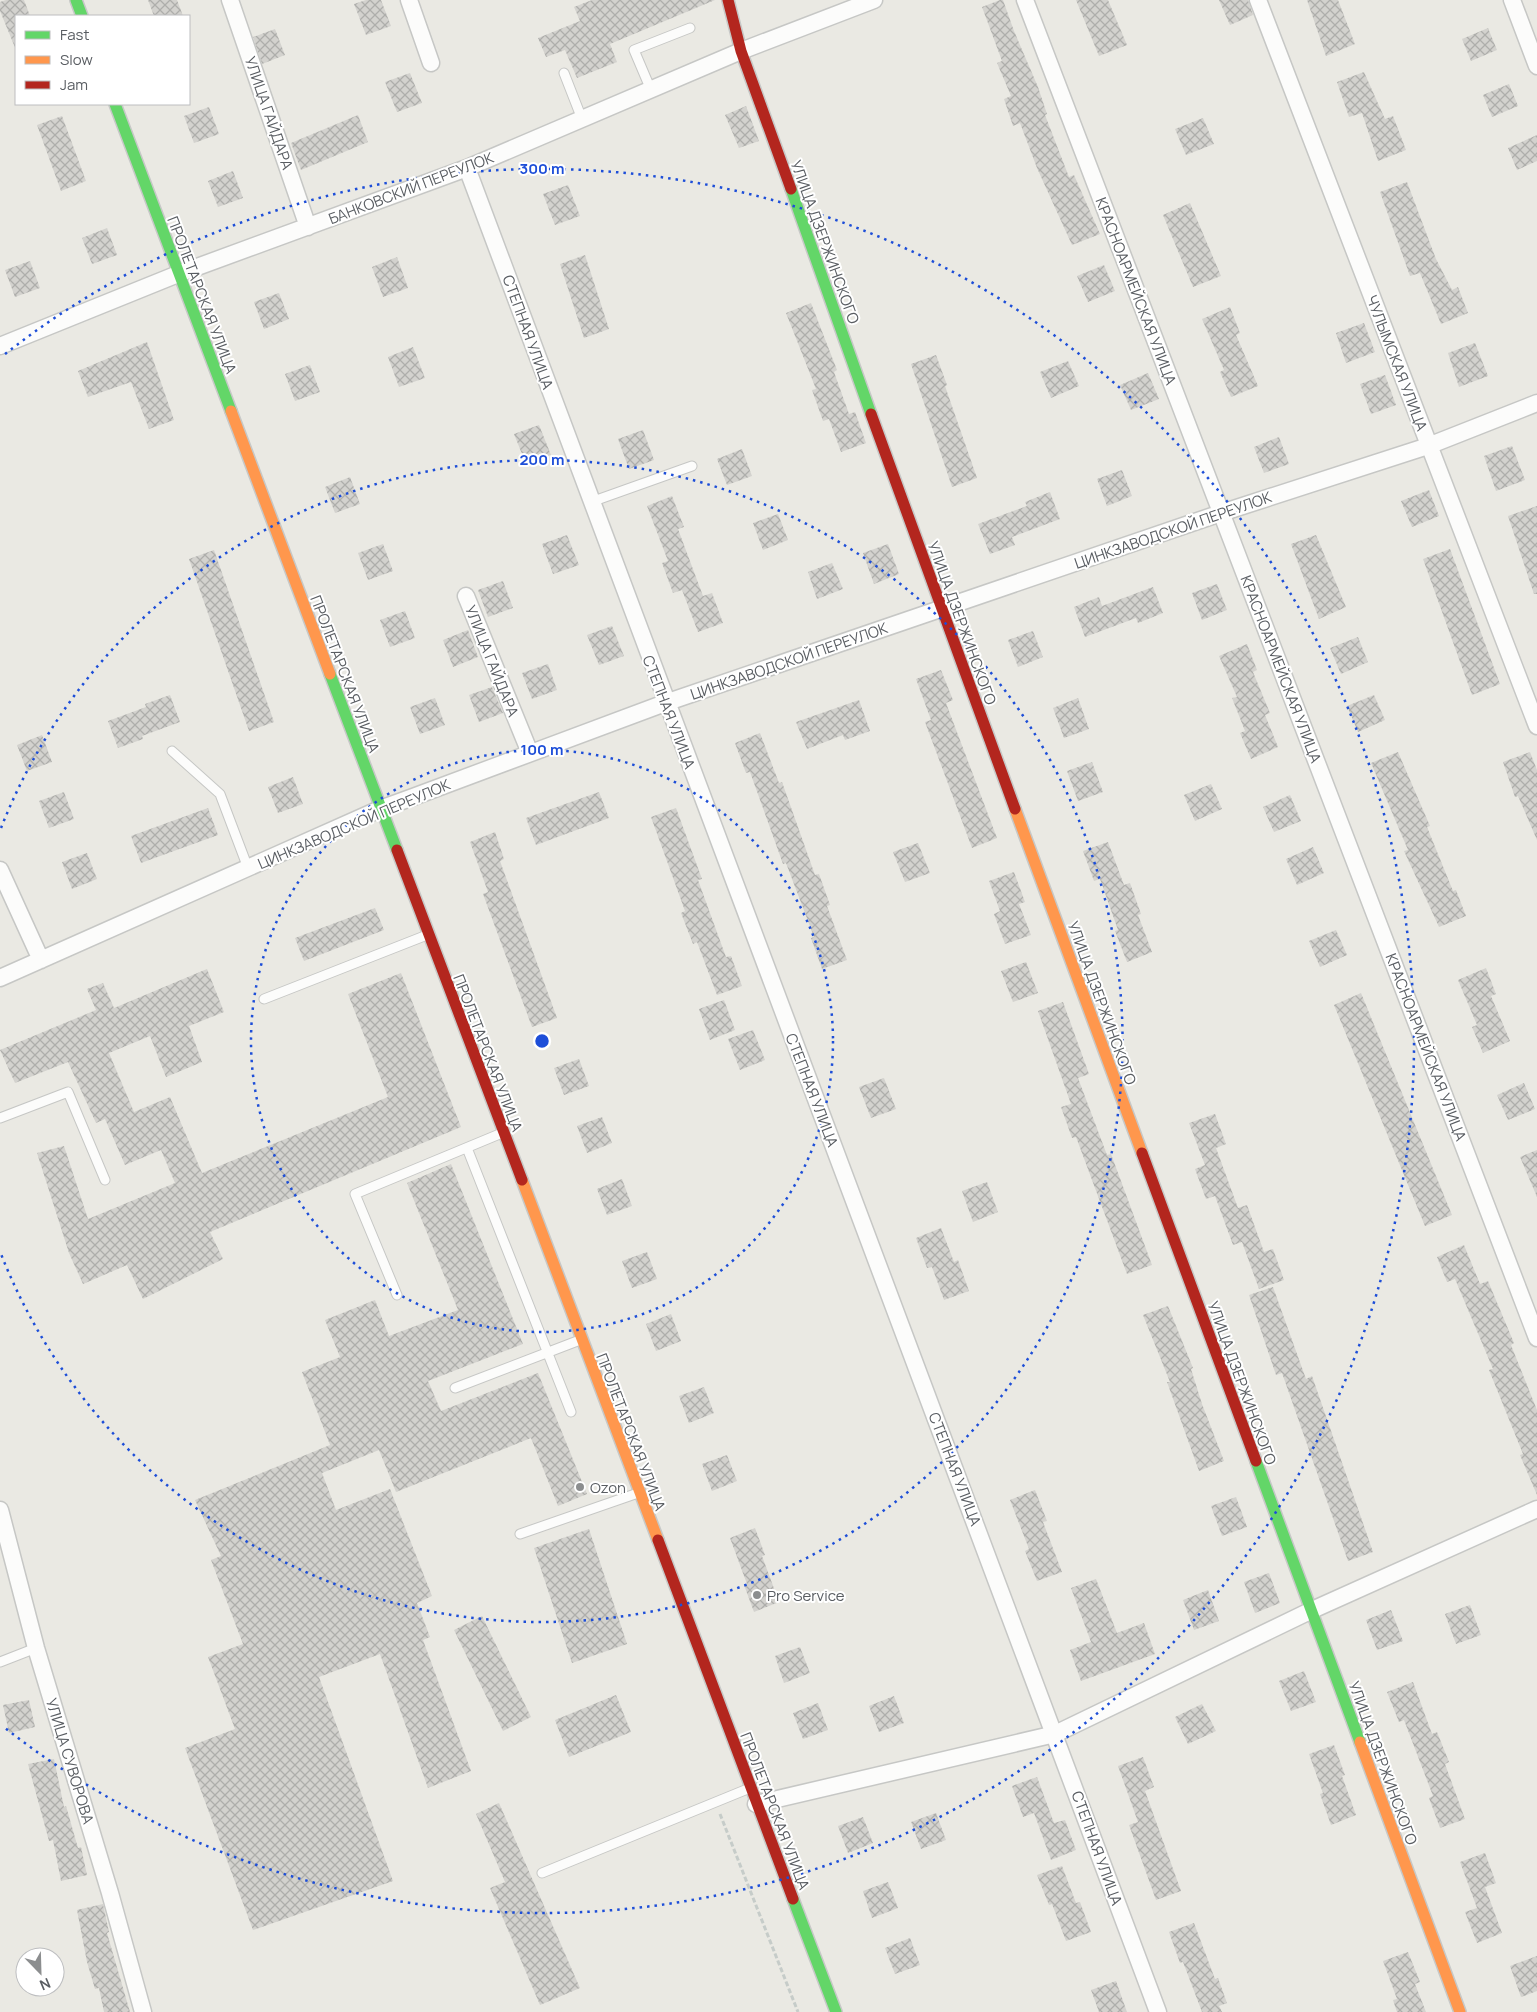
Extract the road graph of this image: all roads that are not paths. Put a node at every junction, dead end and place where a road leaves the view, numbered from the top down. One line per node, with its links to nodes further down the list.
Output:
1 (76, 0): 9 (street)
2 (230, 0): 19 (street, УЛИЦА ГАЙДАРА)
3 (409, 0): 12 (street)
4 (728, 0): 11 (street, УЛИЦА ДЗЕРЖИНСКОГО)
5 (874, 0): 11 (street, БАНКОВСКИЙ ПЕРЕУЛОК)
6 (1025, 0): 26 (street, КРАСНОАРМЕЙСКАЯ УЛИЦА)
7 (1258, 0): 23 (street, ЧУЛЫМСКАЯ УЛИЦА)
8 (1512, 0): 13 (street)
9 (82, 15)
10 (690, 28): 15 (lane)
11 (741, 51): 15 (street, БАНКОВСКИЙ ПЕРЕУЛОК); 28 (street, УЛИЦА ДЗЕРЖИНСКОГО)
12 (431, 63)
13 (1537, 66)
14 (564, 73): 17 (lane)
15 (651, 90): 17 (street, БАНКОВСКИЙ ПЕРЕУЛОК)
16 (115, 105): 20 (street, ПРОЛЕТАРСКАЯ УЛИЦА)
17 (582, 119): 18 (street, БАНКОВСКИЙ ПЕРЕУЛОК)
18 (467, 168): 19 (street, БАНКОВСКИЙ ПЕРЕУЛОК); 25 (street, СТЕПНАЯ УЛИЦА)
19 (308, 227): 20 (street, БАНКОВСКИЙ ПЕРЕУЛОК)
20 (178, 274): 21 (street, БАНКОВСКИЙ ПЕРЕУЛОК); 33 (street, ПРОЛЕТАРСКАЯ УЛИЦА)
21 (1, 341)
22 (1537, 403): 23 (street, ЦИНКЗАВОДСКОЙ ПЕРЕУЛОК)
23 (1428, 446): 26 (street, ЦИНКЗАВОДСКОЙ ПЕРЕУЛОК); 30 (street, ЧУЛЫМСКАЯ УЛИЦА)
24 (692, 466): 25 (lane)
25 (591, 502): 29 (street, СТЕПНАЯ УЛИЦА)
26 (1221, 513): 28 (street, ЦИНКЗАВОДСКОЙ ПЕРЕУЛОК); 45 (street, КРАСНОАРМЕЙСКАЯ УЛИЦА)
27 (466, 596): 32 (street, УЛИЦА ГАЙДАРА)
28 (941, 609): 29 (street, ЦИНКЗАВОДСКОЙ ПЕРЕУЛОК); 54 (street, УЛИЦА ДЗЕРЖИНСКОГО)
29 (665, 703): 32 (street, ЦИНКЗАВОДСКОЙ ПЕРЕУЛОК); 57 (street, СТЕПНАЯ УЛИЦА)
30 (1537, 726)
31 (172, 751): 34 (lane)
32 (530, 753): 33 (street, ЦИНКЗАВОДСКОЙ ПЕРЕУЛОК)
33 (380, 809): 34 (street, ЦИНКЗАВОДСКОЙ ПЕРЕУЛОК); 36 (street, ПРОЛЕТАРСКАЯ УЛИЦА)
34 (248, 868): 37 (street, ЦИНКЗАВОДСКОЙ ПЕРЕУЛОК)
35 (0, 870): 37 (street)
36 (427, 935): 39 (lane); 41 (street, ПРОЛЕТАРСКАЯ УЛИЦА)
37 (41, 960): 38 (street, ЦИНКЗАВОДСКОЙ ПЕРЕУЛОК)
38 (0, 978)
39 (264, 1000)
40 (0, 1118): 43 (lane)
41 (502, 1133): 42 (lane); 46 (street, ПРОЛЕТАРСКАЯ УЛИЦА)
42 (467, 1148): 44 (lane); 47 (lane)
43 (105, 1180)
44 (397, 1295)
45 (1537, 1338)
46 (580, 1340): 47 (lane); 50 (street, ПРОЛЕТАРСКАЯ УЛИЦА)
47 (548, 1352): 48 (lane); 49 (lane)
48 (455, 1388)
49 (571, 1412)
50 (638, 1492): 53 (lane); 58 (street, ПРОЛЕТАРСКАЯ УЛИЦА)
51 (1537, 1509): 54 (street)
52 (0, 1510): 55 (street, УЛИЦА СУВОРОВА)
53 (520, 1534)
54 (1310, 1611): 57 (street); 64 (street, УЛИЦА ДЗЕРЖИНСКОГО)
55 (36, 1648): 56 (lane); 61 (street, УЛИЦА СУВОРОВА)
56 (0, 1662)
57 (1055, 1734): 59 (street); 63 (street, СТЕПНАЯ УЛИЦА)
58 (750, 1788): 59 (street, ПРОЛЕТАРСКАЯ УЛИЦА); 60 (lane)
59 (756, 1804): 62 (street, ПРОЛЕТАРСКАЯ УЛИЦА)
60 (542, 1873)
61 (143, 2012)
62 (836, 2012)
63 (1158, 2012)
64 (1460, 2012)

